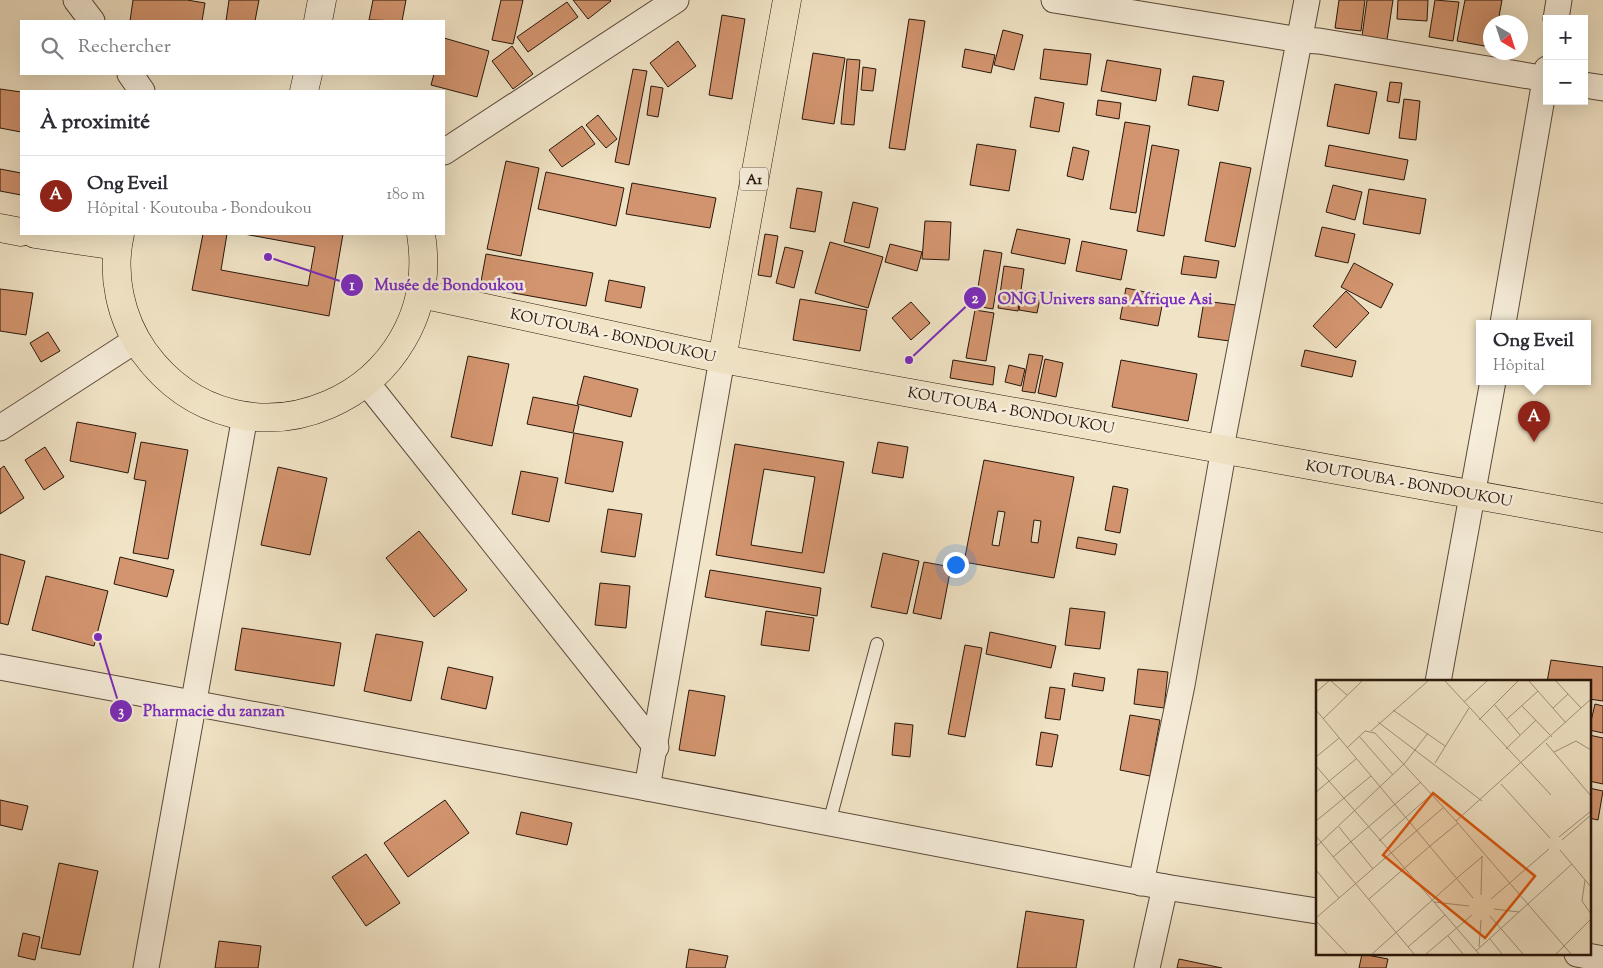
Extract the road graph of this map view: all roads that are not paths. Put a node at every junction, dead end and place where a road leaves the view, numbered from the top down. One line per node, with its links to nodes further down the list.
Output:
1 (76, 0): 9 (street)
2 (322, 0): 10 (street)
3 (676, 0): 20 (street)
4 (787, 0): 29 (main road, A1)
5 (1054, 0): 11 (street)
6 (1307, 0): 11 (street)
7 (1559, 0): 8 (street)
8 (1557, 15)
9 (91, 20)
10 (318, 20)
11 (1300, 40): 14 (street); 34 (street)
12 (131, 75): 17 (street)
13 (308, 75): 18 (street)
14 (1543, 76)
15 (1588, 86): 16 (street)
16 (1603, 88)
17 (141, 90)
18 (304, 90)
19 (1543, 93): 27 (street)
20 (445, 151)
21 (0, 228): 22 (main road)
22 (20, 232)
23 (49, 235): 25 (main road)
24 (421, 235): 26 (main road)
25 (119, 240): 28 (main road)
26 (421, 294): 29 (main road, KOUTOUBA - BONDOUKOU); 30 (main road)
27 (1504, 320)
28 (136, 340): 32 (main road); 33 (street)
29 (722, 359): 34 (main road, KOUTOUBA - BONDOUKOU); 41 (street)
30 (367, 383): 32 (main road); 41 (street)
31 (1492, 385): 35 (street)
32 (245, 416): 40 (street)
33 (0, 428)
34 (1222, 448): 35 (main road, KOUTOUBA - BONDOUKOU); 44 (street)
35 (1473, 494): 36 (main road, KOUTOUBA - BONDOUKOU); 39 (street)
36 (1603, 518)
37 (877, 644): 43 (lane)
38 (0, 667): 40 (street)
39 (1438, 680)
40 (194, 703): 42 (street); 46 (street)
41 (656, 747): 42 (street)
42 (647, 788): 43 (street)
43 (829, 823): 44 (street)
44 (1153, 885): 45 (street); 47 (street)
45 (1316, 912)
46 (146, 968)
47 (1147, 968)

